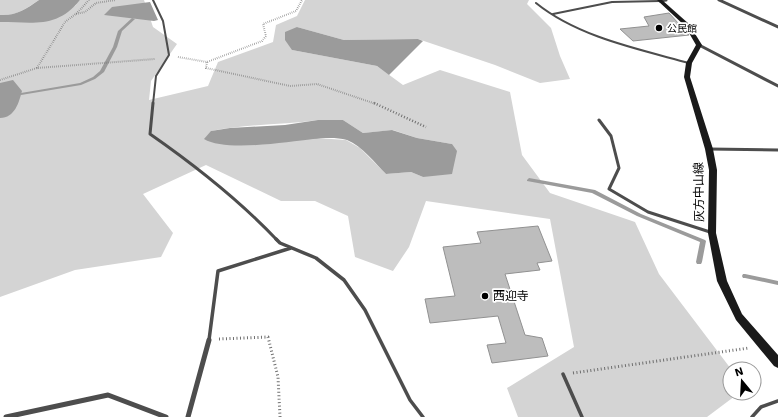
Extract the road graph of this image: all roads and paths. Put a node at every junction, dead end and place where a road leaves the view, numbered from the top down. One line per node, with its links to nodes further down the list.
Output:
1 (89, 0): 8 (path)
2 (116, 0): 8 (path)
3 (153, 0): 12 (lane)
4 (302, 0): 13 (path)
5 (662, 0): 9 (lane); 11 (main road)
6 (719, 0): 10 (street)
7 (536, 3): 9 (lane)
8 (76, 14): 15 (path)
9 (553, 14): 14 (lane)
10 (778, 27)
11 (699, 45): 14 (main road, 灰方中山線); 17 (street)
12 (168, 58): 13 (path); 15 (path); 23 (lane)
13 (207, 62): 19 (path)
14 (689, 63): 20 (main road, 灰方中山線)
15 (37, 68): 16 (path)
16 (0, 80)
17 (778, 86)
18 (600, 120): 22 (lane)
19 (426, 127)
20 (710, 149): 21 (lane); 22 (main road, 灰方中山線)
21 (778, 150)
22 (712, 233): 25 (main road, 灰方中山線)
23 (291, 248): 24 (lane); 33 (lane)
24 (208, 340): 31 (street); 32 (path)
25 (764, 346): 26 (main road, 灰方中山線); 27 (path)
26 (778, 363)
27 (563, 374): 34 (lane)
28 (778, 401): 35 (lane)
29 (6, 417): 30 (street)
30 (166, 417)
31 (188, 417)
32 (280, 417)
33 (422, 417)
34 (582, 417)
35 (752, 417)

